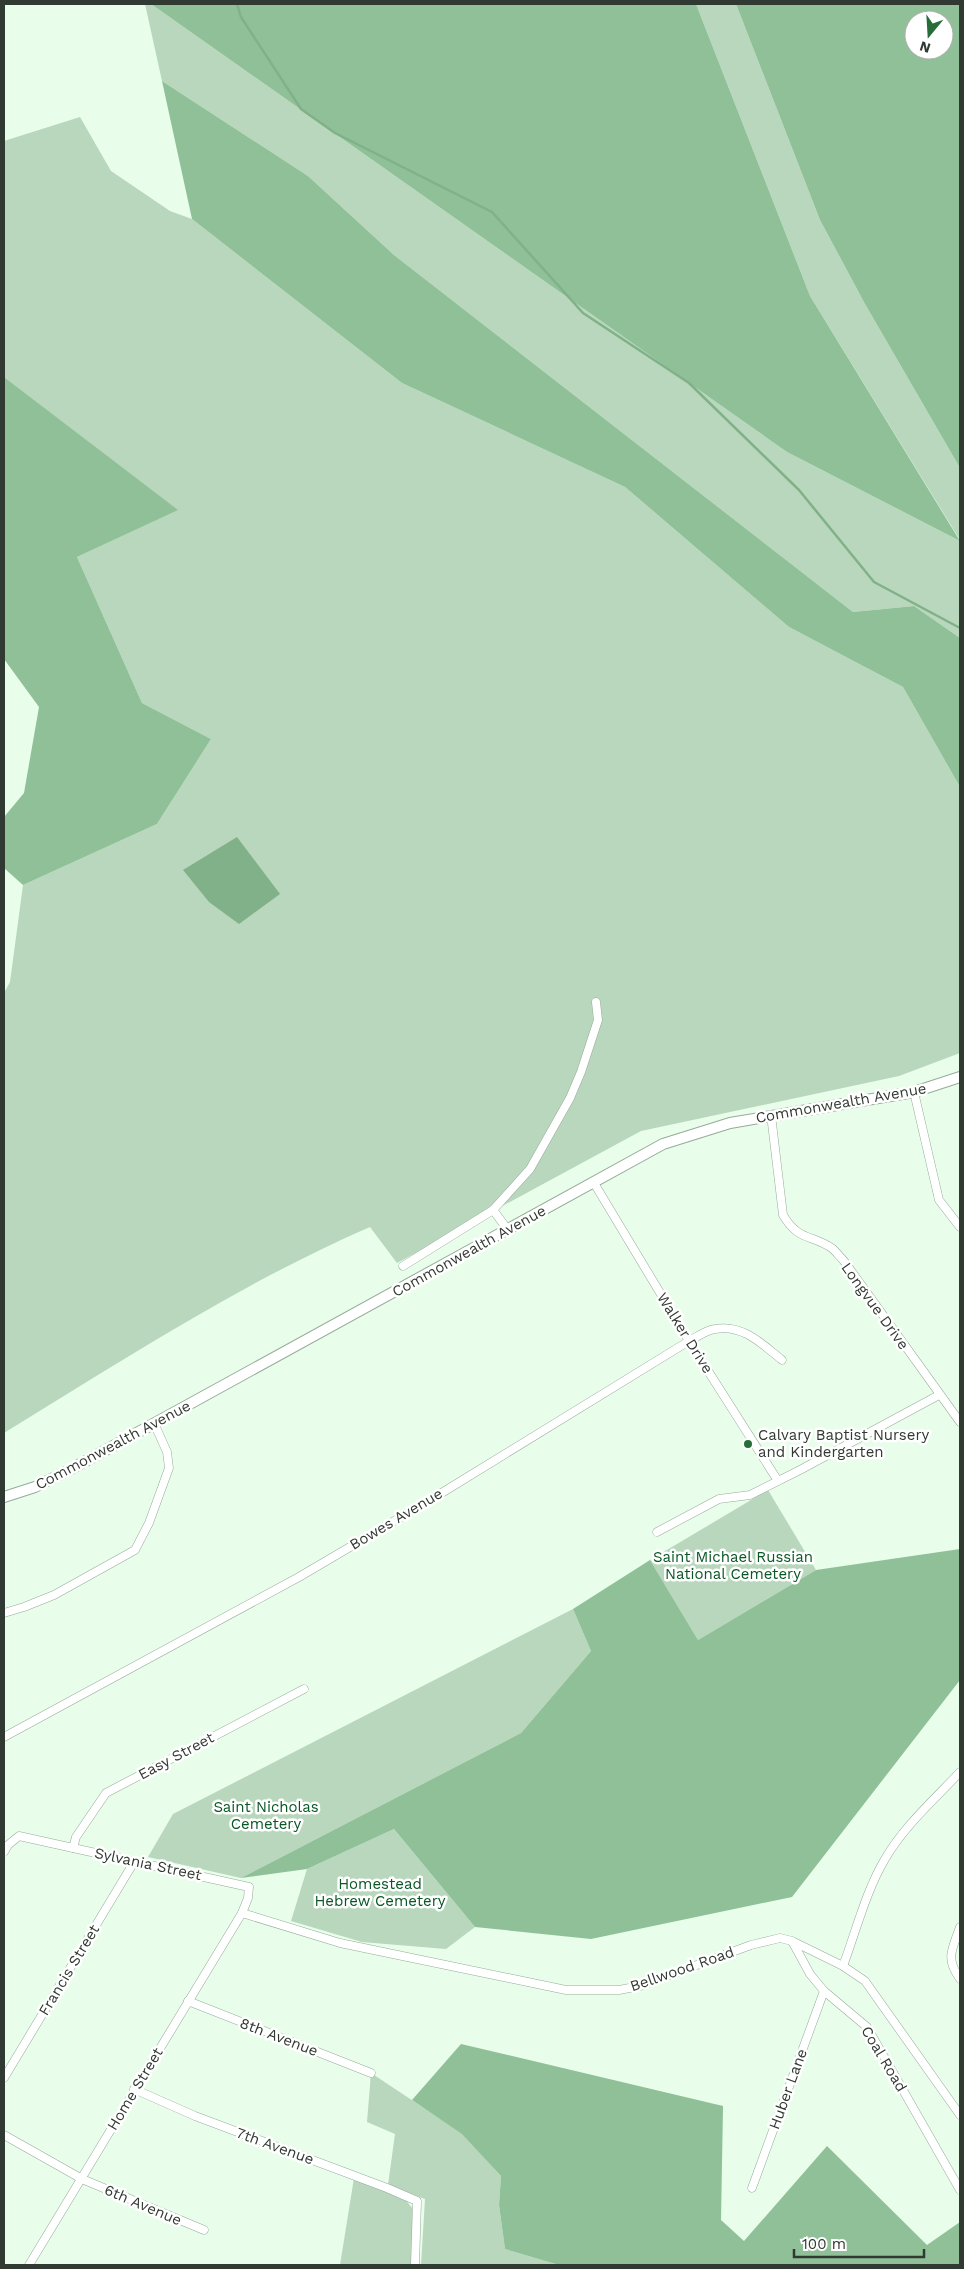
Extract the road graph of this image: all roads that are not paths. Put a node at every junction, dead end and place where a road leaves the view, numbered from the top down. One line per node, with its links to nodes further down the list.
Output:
1 (596, 1002): 6 (street)
2 (960, 1077): 3 (street, Commonwealth Avenue)
3 (914, 1092): 4 (street, Commonwealth Avenue); 7 (street)
4 (771, 1115): 5 (street, Commonwealth Avenue); 12 (street, Longvue Drive)
5 (594, 1183): 8 (street, Commonwealth Avenue); 10 (street, Walker Drive)
6 (493, 1210): 8 (street); 9 (street)
7 (960, 1227)
8 (508, 1230): 14 (street, Commonwealth Avenue)
9 (402, 1266)
10 (689, 1341): 11 (street, Bowes Avenue); 15 (street, Walker Drive); 20 (street, Bowes Avenue)
11 (782, 1360)
12 (939, 1395): 13 (street, Longvue Drive); 15 (street)
13 (960, 1422)
14 (154, 1423): 16 (street, Commonwealth Avenue); 18 (street)
15 (778, 1481): 17 (street)
16 (4, 1498)
17 (656, 1532)
18 (4, 1613)
19 (304, 1689): 22 (street, Easy Street)
20 (4, 1736)
21 (960, 1772): 28 (street)
22 (73, 1848): 23 (street, Sylvania Street); 24 (street, Sylvania Street)
23 (4, 1852)
24 (134, 1862): 25 (street, Sylvania Street); 33 (street, Francis Street)
25 (242, 1913): 27 (street, Bellwood Road); 31 (street, Home Street)
26 (960, 1927): 29 (street)
27 (792, 1941): 28 (street, Bellwood Road); 30 (street, Coal Road)
28 (843, 1966): 35 (street, Bellwood Road)
29 (960, 1979)
30 (824, 1991): 38 (street, Huber Lane); 39 (street, Coal Road)
31 (188, 2001): 32 (street, 8th Avenue); 34 (street, Home Street)
32 (371, 2073)
33 (4, 2078)
34 (134, 2089): 37 (street, Home Street); 42 (street, 7th Avenue)
35 (960, 2115)
36 (4, 2134): 37 (street, 6th Avenue)
37 (82, 2179): 40 (street, 6th Avenue); 41 (street, Home Street)
38 (752, 2188)
39 (960, 2190)
40 (204, 2230)
41 (28, 2265)
42 (415, 2265)

